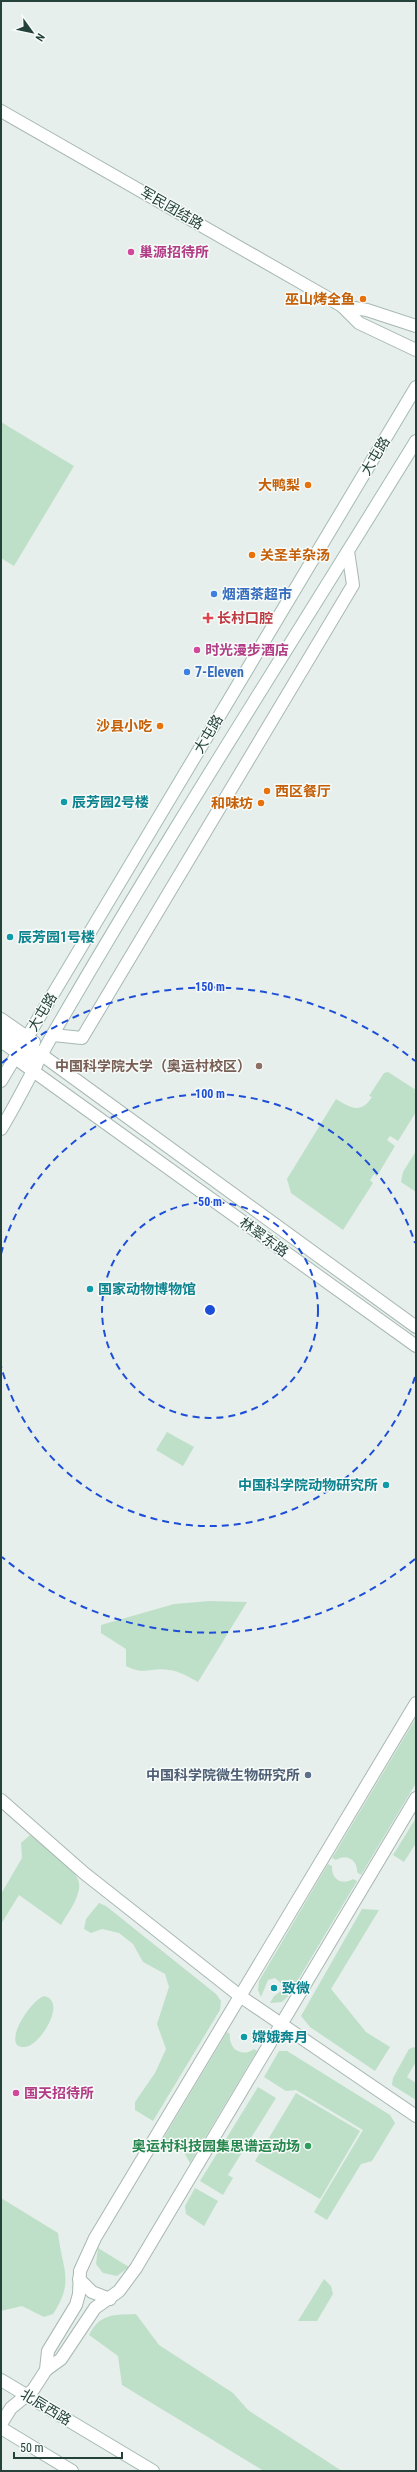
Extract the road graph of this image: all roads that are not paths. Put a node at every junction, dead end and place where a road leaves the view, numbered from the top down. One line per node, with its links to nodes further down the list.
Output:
1 (1, 111): 2 (street, 军民团结路)
2 (342, 306): 3 (street, 军民团结路); 4 (street, 军民团结路)
3 (416, 326)
4 (416, 350)
5 (416, 387): 12 (street, 大屯路)
6 (416, 441): 7 (street, 大屯路)
7 (348, 551): 10 (street, 大屯路); 10 (street)
8 (1, 1019): 12 (street)
9 (1, 1029): 12 (street)
10 (52, 1035): 13 (street, 大屯路)
11 (1, 1041): 12 (street)
12 (21, 1047): 13 (street, 林翠东路); 14 (street); 15 (street, 大屯路)
13 (43, 1052): 14 (street, 大屯路); 17 (street, 林翠东路)
14 (35, 1068): 16 (street, 大屯路); 18 (street, 林翠东路)
15 (1, 1081)
16 (1, 1129)
17 (416, 1327)
18 (416, 1346)
19 (416, 1703): 22 (street)
20 (416, 1798): 23 (street)
21 (1, 1800): 22 (street)
22 (240, 1996): 23 (street); 25 (street)
23 (280, 2026): 24 (street); 26 (street)
24 (416, 2116)
25 (79, 2279): 26 (street); 27 (street)
26 (110, 2299): 27 (street)
27 (46, 2370): 29 (street)
28 (1, 2380): 29 (street, 北辰西路)
29 (25, 2395): 30 (street); 33 (street, 北辰西路)
30 (1, 2424)
31 (1, 2428): 32 (street)
32 (72, 2471)
33 (153, 2471)

